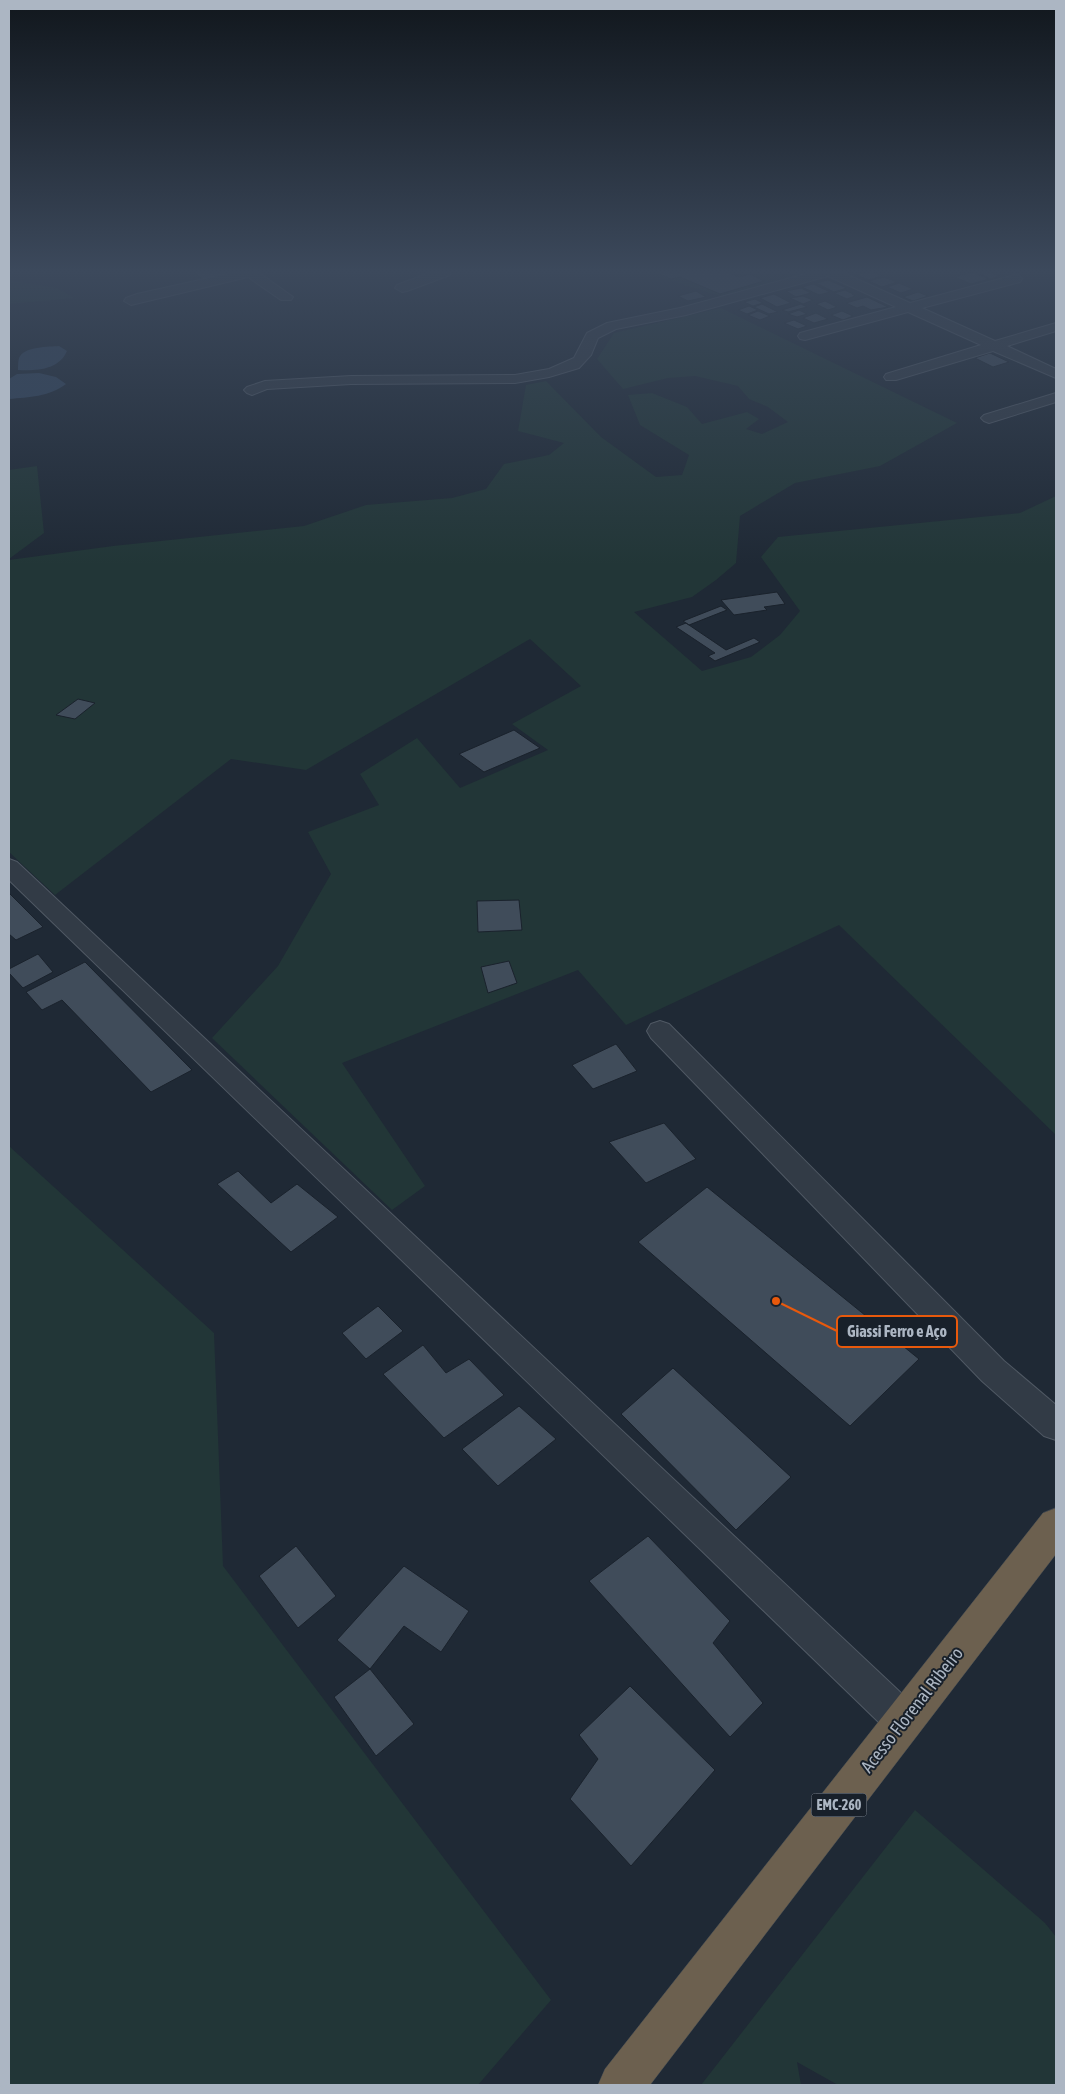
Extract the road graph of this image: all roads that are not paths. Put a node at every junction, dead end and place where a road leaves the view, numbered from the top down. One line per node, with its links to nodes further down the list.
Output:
1 (555, 370): 4 (street)
2 (915, 370): 3 (street)
3 (891, 377)
4 (252, 390)
5 (1056, 396): 6 (street)
6 (989, 418)
7 (9, 867): 11 (street)
8 (660, 1031): 9 (street)
9 (1056, 1425)
10 (1056, 1525): 11 (highway, Acesso Florenal Ribeiro / EMC-260)
11 (904, 1721): 12 (highway, Acesso Florenal Ribeiro / EMC-260)
12 (621, 2085)

